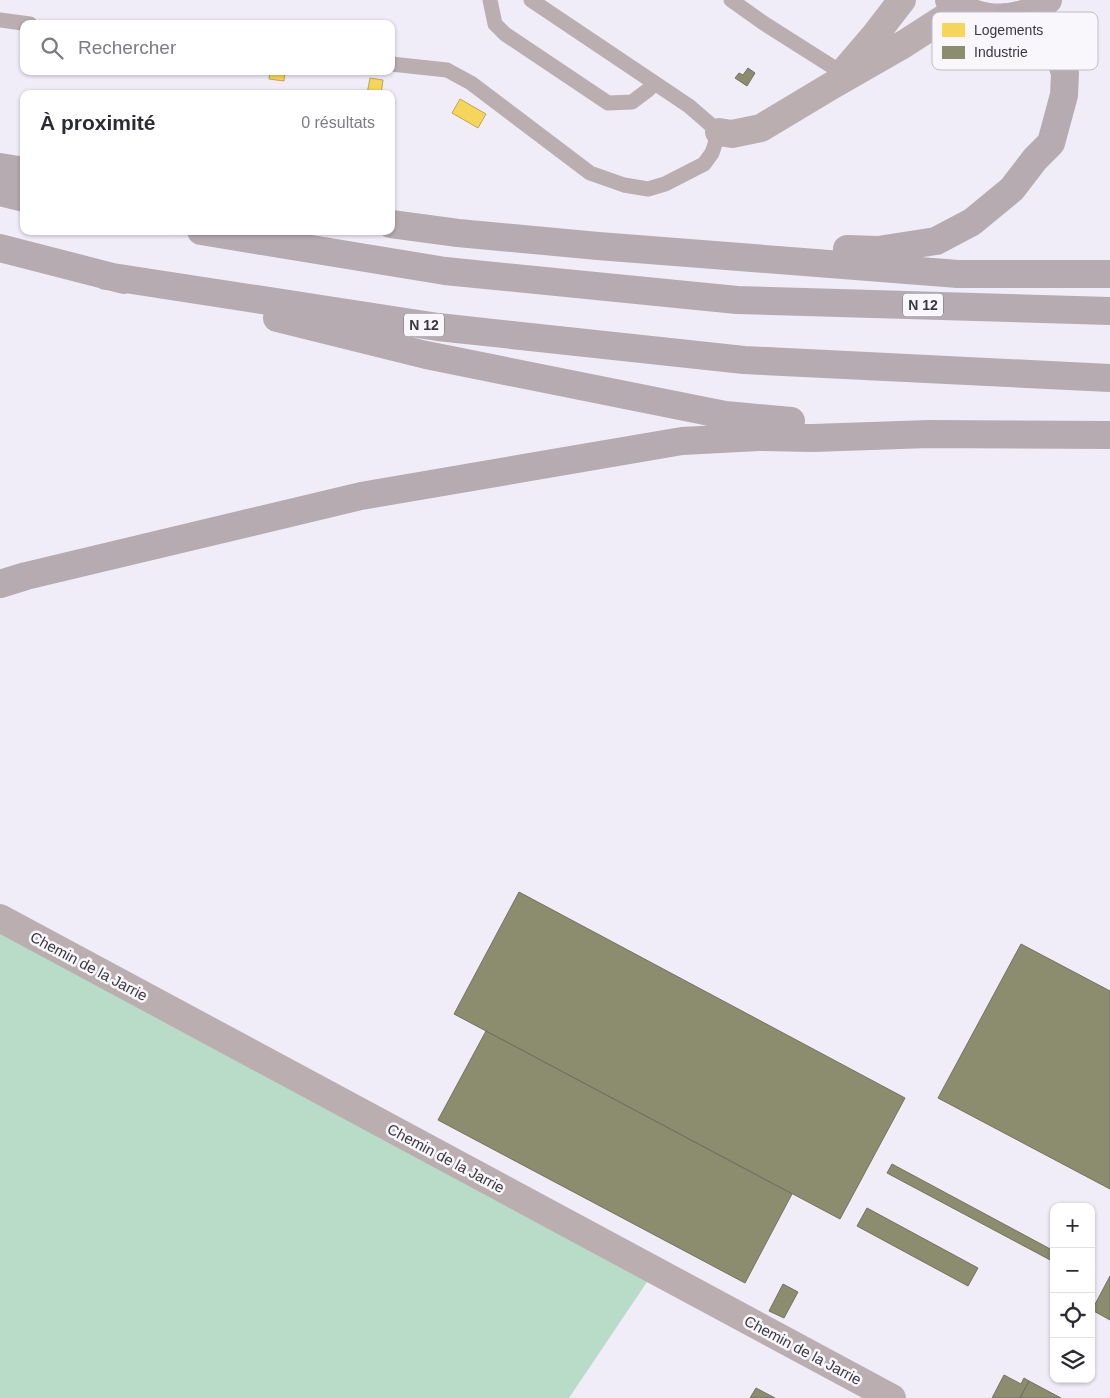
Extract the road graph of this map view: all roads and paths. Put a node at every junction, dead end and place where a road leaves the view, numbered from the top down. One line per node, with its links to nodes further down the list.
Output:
1 (490, 0): 16 (lane)
2 (531, 0): 16 (lane)
3 (730, 0): 15 (lane)
4 (902, 0): 15 (street)
5 (1048, 0): 9 (street)
6 (954, 4): 7 (street); 8 (street)
7 (944, 12)
8 (971, 12)
9 (1024, 12)
10 (0, 20): 12 (lane)
11 (932, 22): 15 (street)
12 (20, 23)
13 (395, 64): 17 (lane)
14 (1064, 70): 24 (highway)
15 (840, 78): 17 (street)
16 (655, 83): 17 (lane)
17 (719, 132)
18 (0, 167): 19 (highway)
19 (20, 170)
20 (0, 192): 21 (highway)
21 (20, 197)
22 (395, 225): 24 (highway)
23 (225, 235): 28 (highway, N 12)
24 (598, 246): 26 (highway)
25 (0, 248): 27 (highway, N 12)
26 (1110, 274)
27 (106, 276): 29 (highway, N 12); 30 (highway)
28 (1110, 310)
29 (1110, 378)
30 (929, 434): 31 (highway); 32 (highway)
31 (1110, 435)
32 (0, 584)
33 (0, 918): 34 (street, Chemin de la Jarrie)
34 (892, 1398)

